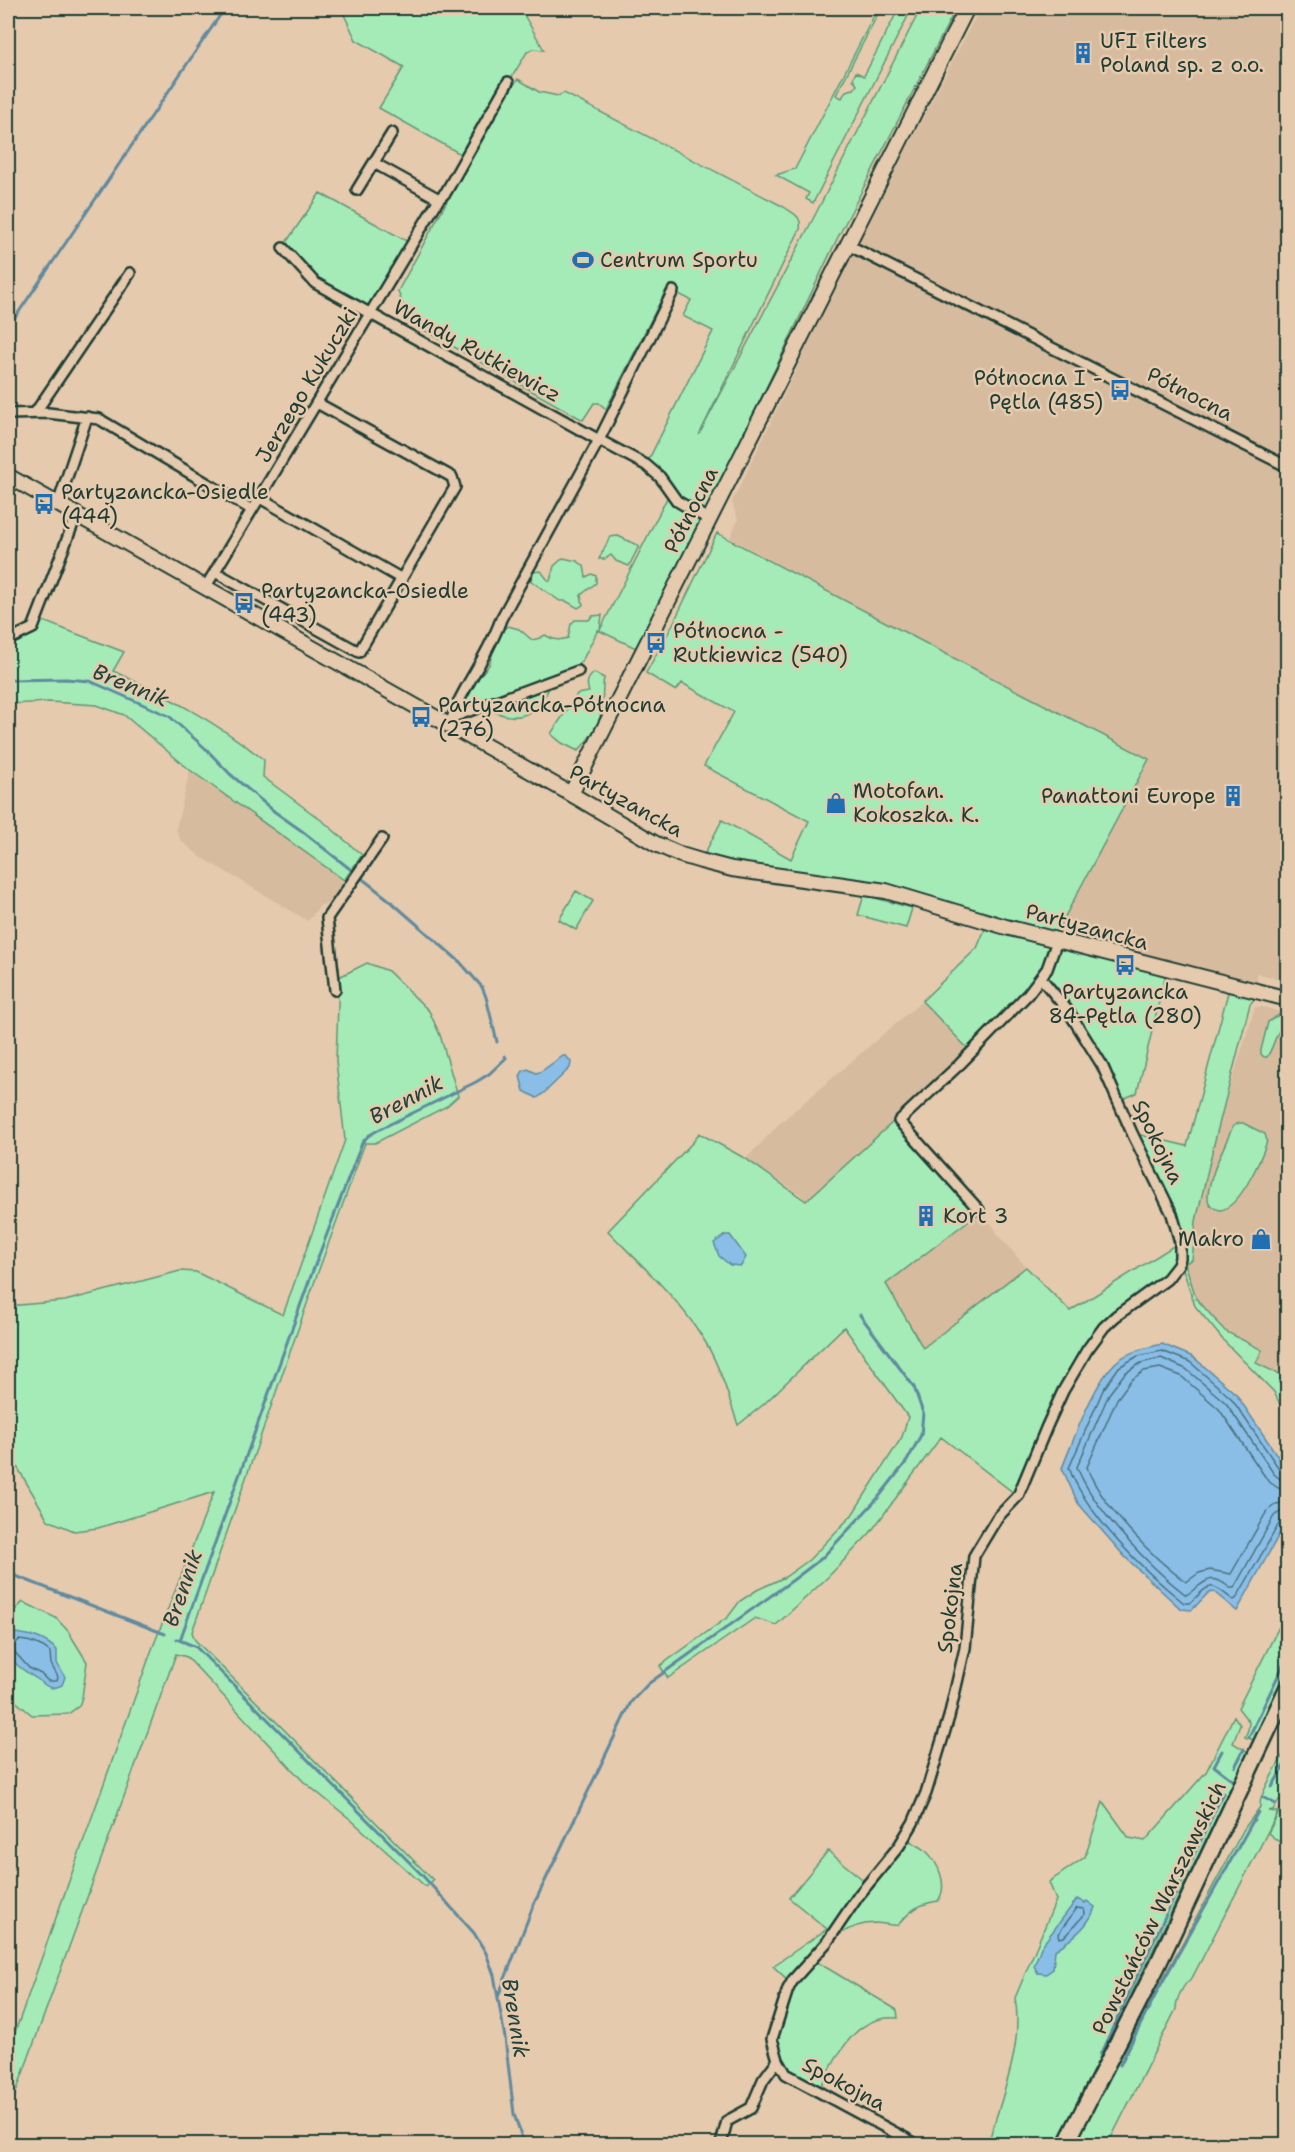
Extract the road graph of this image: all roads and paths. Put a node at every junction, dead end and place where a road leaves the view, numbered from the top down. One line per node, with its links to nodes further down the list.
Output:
1 (967, 8): 7 (main road, Północna)
2 (508, 82): 6 (street, Jerzego Kukuczki)
3 (392, 133): 4 (street)
4 (374, 163): 5 (street); 6 (street)
5 (357, 190)
6 (439, 199): 11 (street, Jerzego Kukuczki)
7 (848, 245): 17 (street, Północna); 23 (main road, Północna)
8 (283, 248): 11 (street, Wandy Rutkiewicz)
9 (129, 273): 13 (street)
10 (673, 291): 16 (street)
11 (371, 313): 12 (street, Jerzego Kukuczki); 16 (street, Wandy Rutkiewicz)
12 (317, 403): 19 (street, Jerzego Kukuczki); 25 (street)
13 (35, 413): 14 (street); 15 (street)
14 (8, 414)
15 (87, 417): 20 (street); 21 (street)
16 (599, 440): 23 (street, Wandy Rutkiewicz); 29 (street)
17 (1287, 467)
18 (8, 476): 20 (main road, Partyzancka)
19 (260, 498): 21 (street, Jerzego Kukuczki); 25 (street)
20 (58, 504): 22 (main road, Partyzancka)
21 (252, 510): 24 (street, Jerzego Kukuczki)
22 (76, 516): 26 (main road, Partyzancka); 27 (street)
23 (710, 520): 30 (main road, Północna)
24 (215, 572): 25 (street); 26 (street, Jerzego Kukuczki)
25 (402, 579)
26 (205, 588): 29 (main road, Partyzancka)
27 (8, 640)
28 (578, 671): 29 (street)
29 (451, 721): 30 (main road, Partyzancka)
30 (571, 794): 32 (main road, Partyzancka)
31 (382, 839): 34 (street)
32 (1057, 941): 33 (street); 35 (main road, Partyzancka)
33 (1041, 978): 36 (street); 38 (street, Spokojna)
34 (335, 990)
35 (1287, 999)
36 (979, 1210)
37 (1287, 1687): 41 (main road, Powstańców Warszawskich)
38 (778, 2060): 39 (street); 40 (street, Spokojna)
39 (721, 2145)
40 (916, 2145)
41 (1066, 2145)

